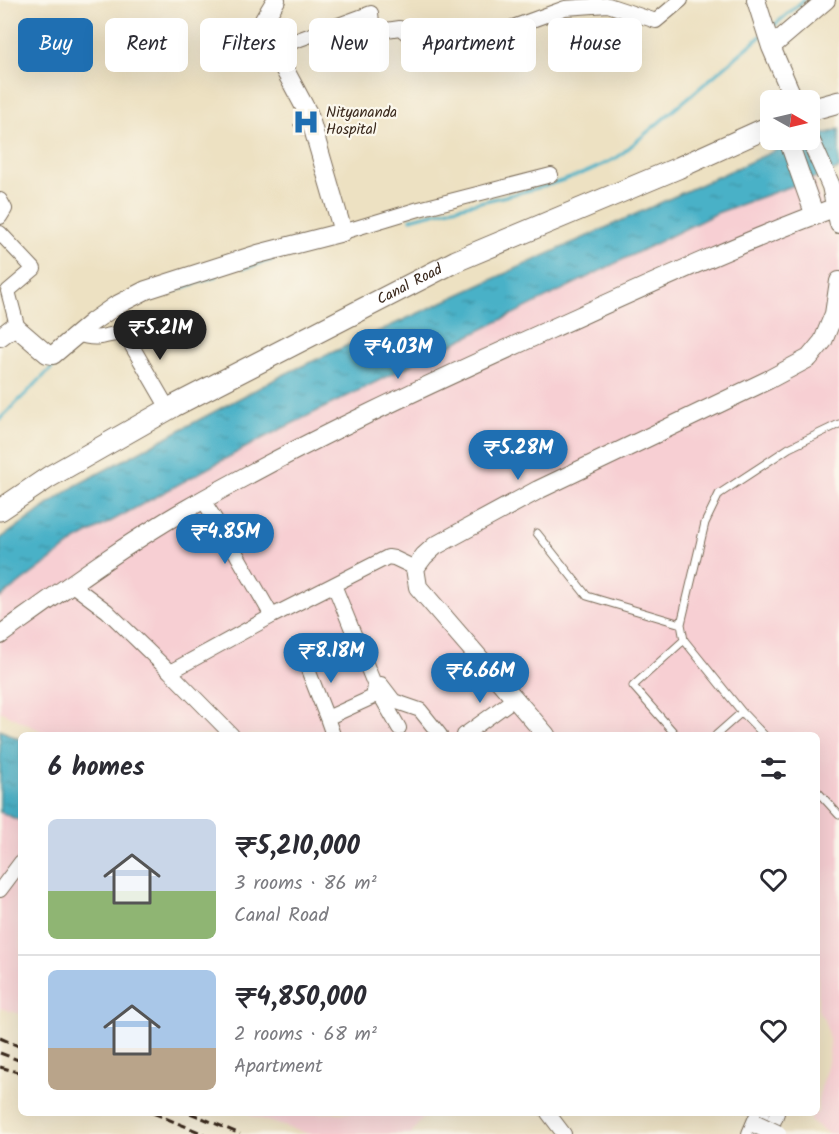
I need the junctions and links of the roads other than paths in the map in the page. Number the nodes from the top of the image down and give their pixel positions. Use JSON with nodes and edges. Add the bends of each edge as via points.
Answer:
{"nodes":[{"id":1,"x":276,"y":0,"type":"edge"},
{"id":2,"x":681,"y":0,"type":"edge"},
{"id":3,"x":756,"y":0,"type":"edge"},
{"id":4,"x":826,"y":0,"type":"edge"},
{"id":5,"x":265,"y":18,"type":"edge"},
{"id":6,"x":769,"y":38,"type":"junction"},
{"id":7,"x":297,"y":39,"type":"edge"},
{"id":8,"x":286,"y":72,"type":"edge"},
{"id":9,"x":790,"y":90,"type":"edge"},
{"id":10,"x":839,"y":102,"type":"edge"},
{"id":11,"x":820,"y":107,"type":"edge"},
{"id":12,"x":760,"y":131,"type":"edge"},
{"id":13,"x":791,"y":150,"type":"edge"},
{"id":14,"x":815,"y":150,"type":"edge"},
{"id":15,"x":551,"y":175,"type":"dead end"},
{"id":16,"x":0,"y":200,"type":"edge"},
{"id":17,"x":838,"y":214,"type":"edge"},
{"id":18,"x":814,"y":216,"type":"junction"},
{"id":19,"x":0,"y":217,"type":"edge"},
{"id":20,"x":343,"y":232,"type":"junction"},
{"id":21,"x":0,"y":233,"type":"edge"},
{"id":22,"x":839,"y":281,"type":"edge"},
{"id":23,"x":18,"y":329,"type":"junction"},
{"id":24,"x":77,"y":334,"type":"junction"},
{"id":25,"x":0,"y":337,"type":"edge"},
{"id":26,"x":169,"y":410,"type":"junction"},
{"id":27,"x":839,"y":424,"type":"edge"},
{"id":28,"x":203,"y":500,"type":"junction"},
{"id":29,"x":0,"y":510,"type":"edge"},
{"id":30,"x":537,"y":533,"type":"dead end"},
{"id":31,"x":415,"y":568,"type":"junction"},
{"id":32,"x":71,"y":584,"type":"junction"},
{"id":33,"x":334,"y":585,"type":"junction"},
{"id":34,"x":272,"y":616,"type":"junction"},
{"id":35,"x":681,"y":624,"type":"junction"},
{"id":36,"x":0,"y":635,"type":"edge"},
{"id":37,"x":684,"y":640,"type":"junction"},
{"id":38,"x":305,"y":662,"type":"dead end"},
{"id":39,"x":170,"y":672,"type":"junction"},
{"id":40,"x":375,"y":686,"type":"junction"},
{"id":41,"x":514,"y":699,"type":"junction"},
{"id":42,"x":742,"y":712,"type":"junction"},
{"id":43,"x":327,"y":718,"type":"junction"},
{"id":44,"x":399,"y":728,"type":"dead end"},
{"id":45,"x":229,"y":732,"type":"edge"},
{"id":46,"x":332,"y":732,"type":"edge"},
{"id":47,"x":438,"y":732,"type":"edge"},
{"id":48,"x":468,"y":732,"type":"edge"},
{"id":49,"x":543,"y":732,"type":"edge"},
{"id":50,"x":673,"y":732,"type":"edge"},
{"id":51,"x":719,"y":732,"type":"edge"},
{"id":52,"x":761,"y":732,"type":"edge"},
{"id":53,"x":820,"y":794,"type":"edge"},
{"id":54,"x":839,"y":815,"type":"edge"},
{"id":55,"x":18,"y":866,"type":"edge"},
{"id":56,"x":0,"y":890,"type":"edge"},
{"id":57,"x":550,"y":1116,"type":"edge"},
{"id":58,"x":773,"y":1116,"type":"edge"},
{"id":59,"x":759,"y":1126,"type":"edge"},
{"id":60,"x":564,"y":1134,"type":"edge"},
{"id":61,"x":777,"y":1134,"type":"edge"}],
"edges":[{"from":1,"to":5,"type":"main road"},
{"from":2,"to":7,"type":"street","via":[[656,21],[608,5],[565,8],[461,46],[458,34],[435,43],[419,44],[400,28],[373,32],[371,13]]},
{"from":3,"to":6,"type":"main road"},
{"from":4,"to":6,"type":"main road"},
{"from":6,"to":9,"type":"main road"},
{"from":8,"to":20,"type":"main road","via":[[309,115]]},
{"from":10,"to":11,"type":"main road"},
{"from":12,"to":26,"type":"main road","name":"Canal Road","via":[[456,261]]},
{"from":13,"to":18,"type":"main road"},
{"from":14,"to":17,"type":"main road"},
{"from":15,"to":20,"type":"street"},
{"from":16,"to":19,"type":"street","via":[[5,208]]},
{"from":17,"to":18,"type":"main road"},
{"from":18,"to":28,"type":"main road","via":[[509,348],[340,427]]},
{"from":20,"to":24,"type":"main road","via":[[161,284],[115,306]]},
{"from":21,"to":23,"type":"street","via":[[34,269],[8,291]]},
{"from":22,"to":31,"type":"main road","via":[[834,314],[823,341],[809,358],[538,490],[435,546]]},
{"from":23,"to":24,"type":"main road","via":[[53,355]]},
{"from":23,"to":25,"type":"main road","via":[[12,328]]},
{"from":24,"to":26,"type":"street","via":[[89,338],[125,334]]},
{"from":26,"to":29,"type":"main road","name":"Canal Road","via":[[49,477]]},
{"from":27,"to":35,"type":"lane","via":[[789,448],[719,494],[705,523]]},
{"from":28,"to":32,"type":"main road"},
{"from":28,"to":34,"type":"street"},
{"from":30,"to":35,"type":"lane","via":[[587,596]]},
{"from":31,"to":33,"type":"street","via":[[388,557]]},
{"from":31,"to":41,"type":"main road","via":[[418,587]]},
{"from":32,"to":36,"type":"main road"},
{"from":32,"to":39,"type":"street","via":[[107,611]]},
{"from":33,"to":34,"type":"street"},
{"from":33,"to":40,"type":"street"},
{"from":34,"to":39,"type":"street"},
{"from":35,"to":37,"type":"lane"},
{"from":37,"to":42,"type":"lane"},
{"from":37,"to":50,"type":"lane","via":[[633,686]]},
{"from":38,"to":43,"type":"street"},
{"from":39,"to":45,"type":"street"},
{"from":40,"to":43,"type":"street","via":[[373,697]]},
{"from":40,"to":44,"type":"street"},
{"from":40,"to":47,"type":"street","via":[[381,684],[394,701],[420,710]]},
{"from":41,"to":48,"type":"street"},
{"from":41,"to":49,"type":"main road"},
{"from":42,"to":51,"type":"lane"},
{"from":42,"to":52,"type":"lane"},
{"from":43,"to":46,"type":"street"},
{"from":53,"to":54,"type":"lane"},
{"from":55,"to":56,"type":"street"},
{"from":57,"to":60,"type":"street"},
{"from":58,"to":59,"type":"street"},
{"from":59,"to":61,"type":"main road","bridge":true}]}
